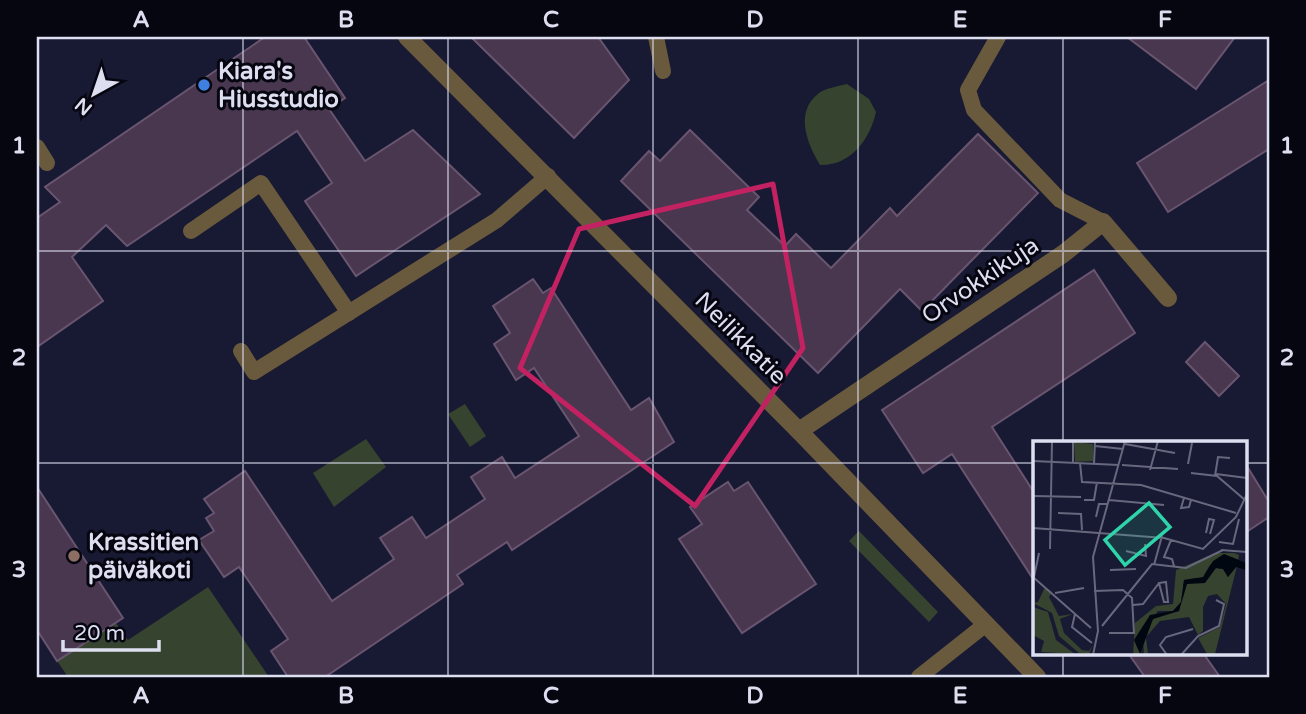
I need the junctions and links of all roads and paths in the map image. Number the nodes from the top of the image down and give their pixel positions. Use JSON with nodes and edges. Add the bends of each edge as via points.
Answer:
{"nodes":[{"id":1,"x":407,"y":37,"type":"edge"},
{"id":2,"x":656,"y":37,"type":"edge"},
{"id":3,"x":998,"y":37,"type":"edge"},
{"id":4,"x":663,"y":71,"type":"dead end"},
{"id":5,"x":37,"y":147,"type":"edge"},
{"id":6,"x":47,"y":163,"type":"dead end"},
{"id":7,"x":548,"y":176,"type":"junction"},
{"id":8,"x":1103,"y":222,"type":"junction"},
{"id":9,"x":191,"y":231,"type":"dead end"},
{"id":10,"x":1168,"y":299,"type":"dead end"},
{"id":11,"x":349,"y":313,"type":"junction"},
{"id":12,"x":241,"y":351,"type":"dead end"},
{"id":13,"x":800,"y":430,"type":"junction"},
{"id":14,"x":986,"y":624,"type":"junction"},
{"id":15,"x":919,"y":677,"type":"edge"},
{"id":16,"x":1037,"y":677,"type":"edge"}],
"edges":[{"from":1,"to":7,"type":"street","name":"Neilikkatie"},
{"from":2,"to":4,"type":"lane"},
{"from":3,"to":8,"type":"lane","via":[[968,90],[974,110],[1060,200]]},
{"from":5,"to":6,"type":"lane"},
{"from":7,"to":11,"type":"lane","via":[[512,210]]},
{"from":7,"to":13,"type":"street","name":"Neilikkatie"},
{"from":8,"to":10,"type":"street"},
{"from":8,"to":13,"type":"street","name":"Orvokkikuja","via":[[1063,254]]},
{"from":9,"to":11,"type":"lane","via":[[261,183]]},
{"from":11,"to":12,"type":"lane","via":[[254,372]]},
{"from":13,"to":14,"type":"street","name":"Neilikkatie"},
{"from":14,"to":15,"type":"lane"},
{"from":14,"to":16,"type":"street","name":"Neilikkatie"}]}
